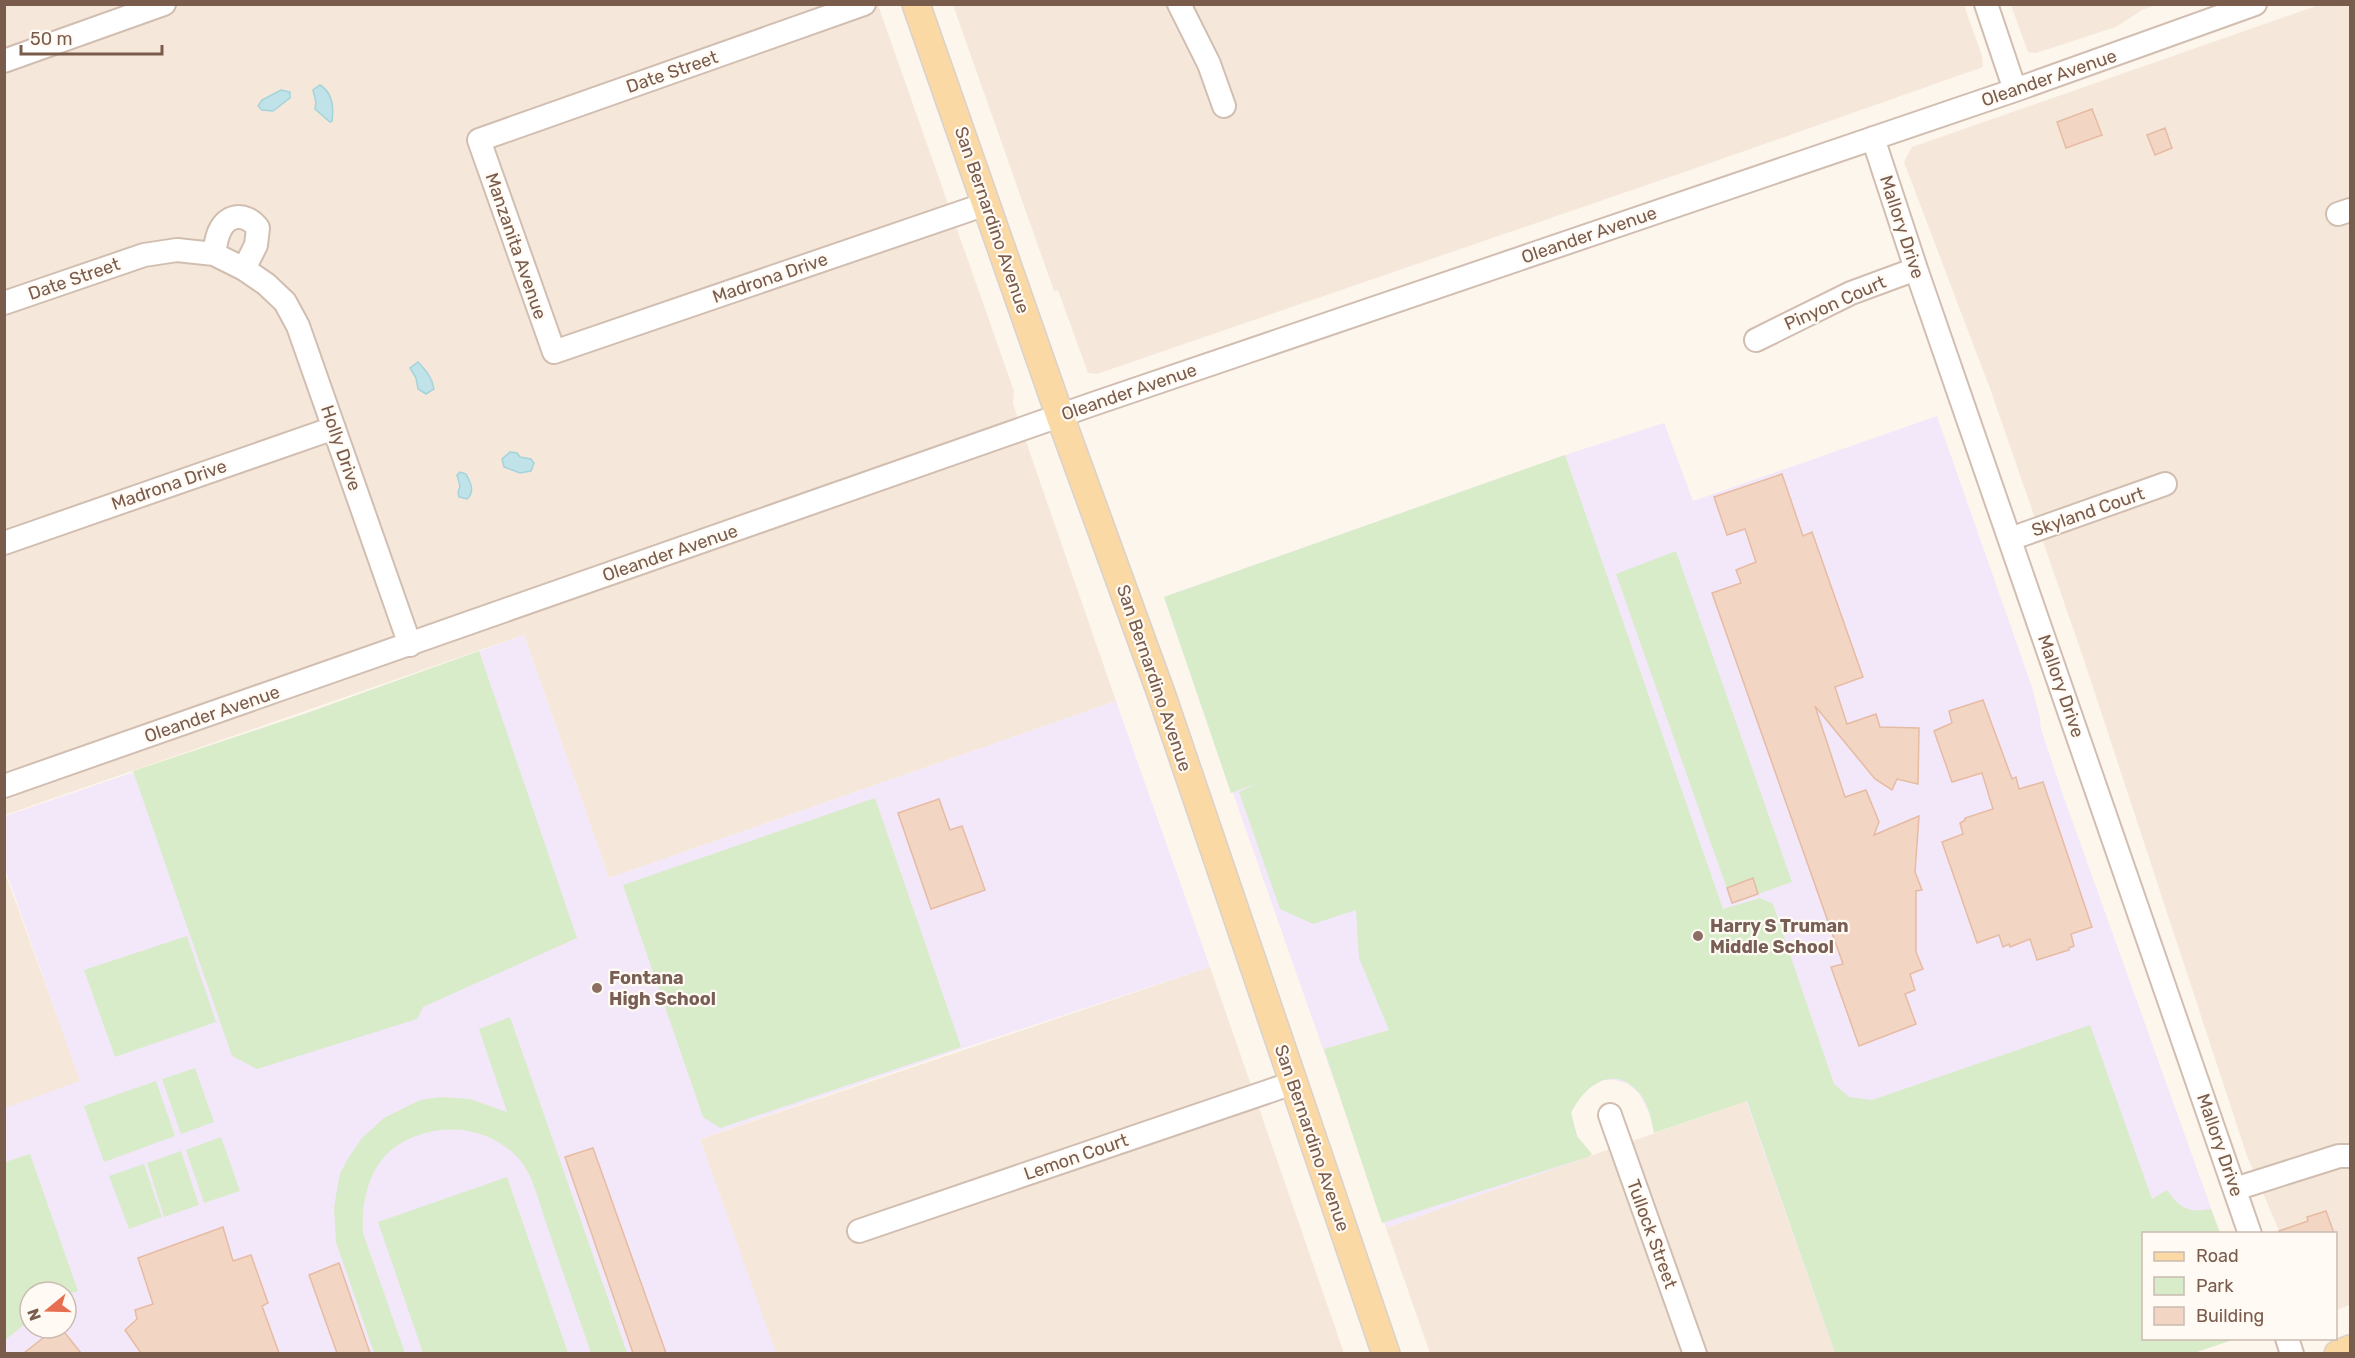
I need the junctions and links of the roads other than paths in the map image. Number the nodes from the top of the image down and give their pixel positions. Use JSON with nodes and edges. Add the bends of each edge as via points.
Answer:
{"nodes":[{"id":1,"x":164,"y":4,"type":"edge"},
{"id":2,"x":864,"y":4,"type":"edge"},
{"id":3,"x":916,"y":4,"type":"edge"},
{"id":4,"x":1179,"y":4,"type":"edge"},
{"id":5,"x":1986,"y":4,"type":"edge"},
{"id":6,"x":2255,"y":4,"type":"edge"},
{"id":7,"x":4,"y":61,"type":"edge"},
{"id":8,"x":2015,"y":90,"type":"junction"},
{"id":9,"x":1224,"y":106,"type":"dead end"},
{"id":10,"x":1872,"y":138,"type":"junction"},
{"id":11,"x":479,"y":140,"type":"joint"},
{"id":12,"x":986,"y":204,"type":"junction"},
{"id":13,"x":214,"y":254,"type":"junction"},
{"id":14,"x":144,"y":255,"type":"joint"},
{"id":15,"x":244,"y":269,"type":"junction"},
{"id":16,"x":1916,"y":269,"type":"junction"},
{"id":17,"x":4,"y":303,"type":"edge"},
{"id":18,"x":1756,"y":340,"type":"dead end"},
{"id":19,"x":554,"y":352,"type":"joint"},
{"id":20,"x":1060,"y":416,"type":"junction"},
{"id":21,"x":334,"y":428,"type":"junction"},
{"id":22,"x":2165,"y":484,"type":"dead end"},
{"id":23,"x":2010,"y":539,"type":"junction"},
{"id":24,"x":4,"y":543,"type":"edge"},
{"id":25,"x":410,"y":645,"type":"junction"},
{"id":26,"x":4,"y":786,"type":"edge"},
{"id":27,"x":1293,"y":1083,"type":"junction"},
{"id":28,"x":1610,"y":1115,"type":"dead end"},
{"id":29,"x":2350,"y":1156,"type":"edge"},
{"id":30,"x":2235,"y":1189,"type":"junction"},
{"id":31,"x":859,"y":1231,"type":"dead end"},
{"id":32,"x":2250,"y":1232,"type":"edge"},
{"id":33,"x":2350,"y":1349,"type":"edge"},
{"id":34,"x":1386,"y":1353,"type":"edge"},
{"id":35,"x":1695,"y":1353,"type":"edge"},
{"id":36,"x":2338,"y":1353,"type":"edge"}],
"edges":[{"from":1,"to":7,"type":"street"},
{"from":2,"to":11,"type":"street","name":"Date Street"},
{"from":3,"to":12,"type":"main road","name":"San Bernardino Avenue"},
{"from":4,"to":9,"type":"street","via":[[1209,64]]},
{"from":5,"to":8,"type":"street"},
{"from":6,"to":8,"type":"street","name":"Oleander Avenue"},
{"from":8,"to":10,"type":"street","name":"Oleander Avenue"},
{"from":10,"to":16,"type":"street","name":"Mallory Drive"},
{"from":10,"to":20,"type":"street","name":"Oleander Avenue"},
{"from":11,"to":19,"type":"street","name":"Manzanita Avenue"},
{"from":12,"to":19,"type":"street","name":"Madrona Drive"},
{"from":12,"to":20,"type":"main road","name":"San Bernardino Avenue"},
{"from":13,"to":14,"type":"street","name":"Holly Drive","via":[[177,250]]},
{"from":13,"to":15,"type":"street","name":"Holly Drive"},
{"from":13,"to":15,"type":"street","via":[[218,235],[230,218],[252,219],[258,228],[256,245]]},
{"from":14,"to":17,"type":"street","name":"Date Street"},
{"from":15,"to":21,"type":"street","name":"Holly Drive","via":[[285,302],[298,326]]},
{"from":16,"to":18,"type":"street","name":"Pinyon Court","via":[[1851,293]]},
{"from":16,"to":23,"type":"street","name":"Mallory Drive"},
{"from":20,"to":25,"type":"street","name":"Oleander Avenue"},
{"from":20,"to":27,"type":"main road","name":"San Bernardino Avenue","via":[[1162,696]]},
{"from":21,"to":24,"type":"street","name":"Madrona Drive"},
{"from":21,"to":25,"type":"street","name":"Holly Drive"},
{"from":22,"to":23,"type":"street","name":"Skyland Court"},
{"from":23,"to":30,"type":"street","name":"Mallory Drive"},
{"from":25,"to":26,"type":"street","name":"Oleander Avenue"},
{"from":27,"to":31,"type":"street","name":"Lemon Court"},
{"from":27,"to":34,"type":"main road","name":"San Bernardino Avenue"},
{"from":28,"to":35,"type":"street","name":"Tullock Street"},
{"from":29,"to":30,"type":"street","via":[[2339,1156]]},
{"from":30,"to":32,"type":"street","name":"Mallory Drive"},
{"from":33,"to":36,"type":"main road"}]}
